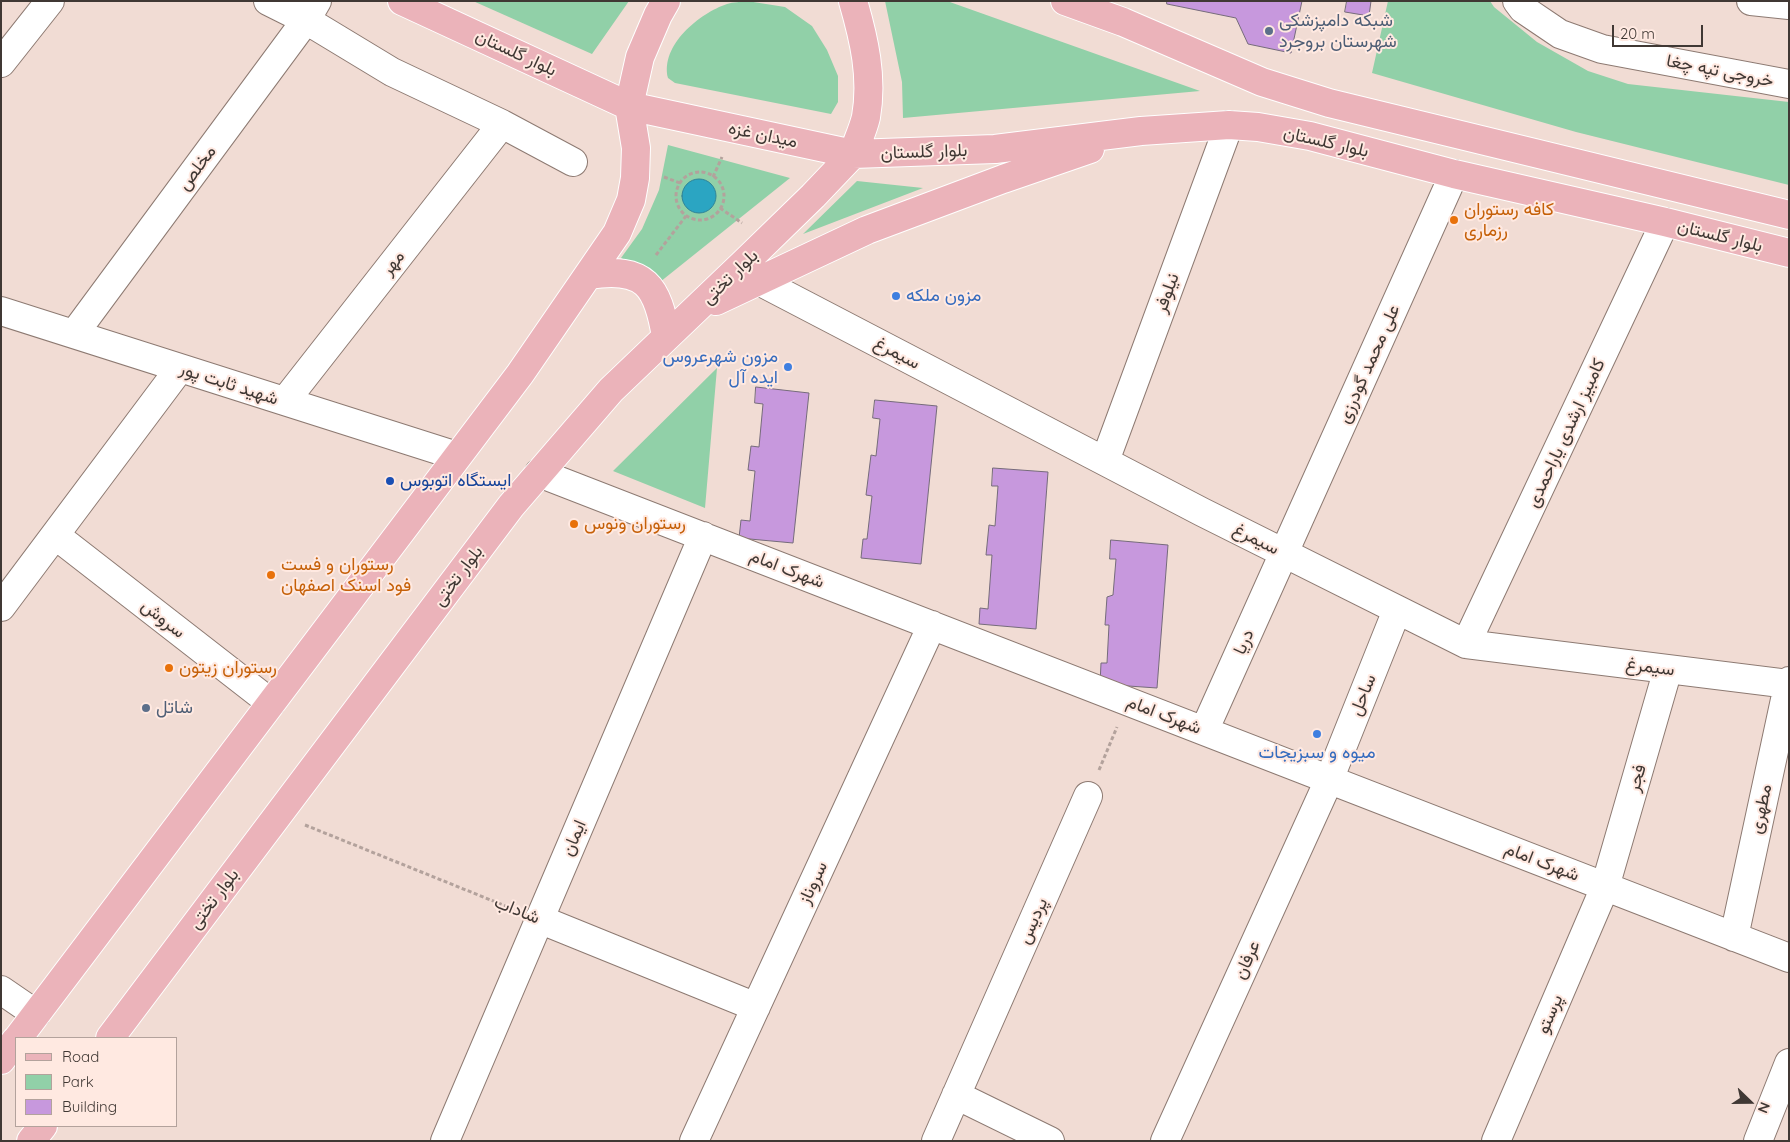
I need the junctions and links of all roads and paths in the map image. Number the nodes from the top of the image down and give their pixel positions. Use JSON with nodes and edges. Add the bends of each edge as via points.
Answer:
{"nodes":[{"id":1,"x":50,"y":1,"type":"edge"},
{"id":2,"x":268,"y":1,"type":"edge"},
{"id":3,"x":402,"y":1,"type":"edge"},
{"id":4,"x":666,"y":1,"type":"edge"},
{"id":5,"x":853,"y":1,"type":"edge"},
{"id":6,"x":1065,"y":1,"type":"edge"},
{"id":7,"x":1517,"y":1,"type":"edge"},
{"id":8,"x":1751,"y":1,"type":"edge"},
{"id":9,"x":1789,"y":5,"type":"edge"},
{"id":10,"x":312,"y":11,"type":"edge"},
{"id":11,"x":1,"y":63,"type":"edge"},
{"id":12,"x":1789,"y":84,"type":"edge"},
{"id":13,"x":629,"y":106,"type":"junction"},
{"id":14,"x":502,"y":124,"type":"junction"},
{"id":15,"x":1229,"y":125,"type":"junction"},
{"id":16,"x":1141,"y":131,"type":"junction"},
{"id":17,"x":853,"y":154,"type":"junction"},
{"id":18,"x":573,"y":162,"type":"dead end"},
{"id":19,"x":1454,"y":174,"type":"junction"},
{"id":20,"x":1789,"y":215,"type":"edge"},
{"id":21,"x":686,"y":216,"type":"junction"},
{"id":22,"x":1665,"y":222,"type":"junction"},
{"id":23,"x":1789,"y":254,"type":"edge"},
{"id":24,"x":589,"y":275,"type":"junction"},
{"id":25,"x":638,"y":278,"type":"junction"},
{"id":26,"x":759,"y":281,"type":"junction"},
{"id":27,"x":1,"y":311,"type":"edge"},
{"id":28,"x":692,"y":313,"type":"junction"},
{"id":29,"x":74,"y":334,"type":"junction"},
{"id":30,"x":666,"y":337,"type":"junction"},
{"id":31,"x":180,"y":368,"type":"junction"},
{"id":32,"x":285,"y":401,"type":"junction"},
{"id":33,"x":458,"y":456,"type":"junction"},
{"id":34,"x":1104,"y":461,"type":"junction"},
{"id":35,"x":539,"y":472,"type":"junction"},
{"id":36,"x":55,"y":535,"type":"junction"},
{"id":37,"x":703,"y":536,"type":"junction"},
{"id":38,"x":1284,"y":553,"type":"junction"},
{"id":39,"x":1,"y":606,"type":"edge"},
{"id":40,"x":1397,"y":610,"type":"junction"},
{"id":41,"x":932,"y":625,"type":"junction"},
{"id":42,"x":1466,"y":644,"type":"junction"},
{"id":43,"x":1668,"y":669,"type":"junction"},
{"id":44,"x":1789,"y":682,"type":"edge"},
{"id":45,"x":1128,"y":701,"type":"junction"},
{"id":46,"x":271,"y":704,"type":"junction"},
{"id":47,"x":1204,"y":731,"type":"junction"},
{"id":48,"x":1329,"y":780,"type":"junction"},
{"id":49,"x":1088,"y":796,"type":"joint"},
{"id":50,"x":278,"y":814,"type":"junction"},
{"id":51,"x":1605,"y":887,"type":"junction"},
{"id":52,"x":539,"y":919,"type":"junction"},
{"id":53,"x":1734,"y":937,"type":"junction"},
{"id":54,"x":1789,"y":958,"type":"edge"},
{"id":55,"x":1,"y":990,"type":"edge"},
{"id":56,"x":756,"y":1007,"type":"junction"},
{"id":57,"x":36,"y":1014,"type":"junction"},
{"id":58,"x":19,"y":1037,"type":"edge"},
{"id":59,"x":111,"y":1037,"type":"edge"},
{"id":60,"x":15,"y":1042,"type":"edge"},
{"id":61,"x":1,"y":1060,"type":"edge"},
{"id":62,"x":1789,"y":1063,"type":"edge"},
{"id":63,"x":956,"y":1095,"type":"junction"},
{"id":64,"x":445,"y":1141,"type":"edge"},
{"id":65,"x":694,"y":1141,"type":"edge"},
{"id":66,"x":936,"y":1141,"type":"edge"},
{"id":67,"x":1050,"y":1141,"type":"edge"},
{"id":68,"x":1165,"y":1141,"type":"edge"},
{"id":69,"x":1496,"y":1141,"type":"edge"},
{"id":70,"x":1758,"y":1141,"type":"edge"}],
"edges":[{"from":1,"to":11,"type":"street"},
{"from":2,"to":10,"type":"street"},
{"from":3,"to":13,"type":"main road","name":"بلوار گلستان"},
{"from":4,"to":13,"type":"main road","via":[[640,57]]},
{"from":5,"to":17,"type":"main road","via":[[865,45],[868,77],[866,118]]},
{"from":6,"to":20,"type":"main road","name":"بلوار گلستان","via":[[1262,82],[1329,103]]},
{"from":7,"to":12,"type":"street","name":"خروجی تپه چغا","via":[[1523,9],[1560,34],[1602,49]]},
{"from":8,"to":9,"type":"street"},
{"from":10,"to":14,"type":"street","via":[[392,72]]},
{"from":10,"to":29,"type":"street","name":"مخلص"},
{"from":13,"to":17,"type":"main road","name":"میدان غزه"},
{"from":13,"to":24,"type":"main road","via":[[636,148],[631,200],[617,233]]},
{"from":14,"to":18,"type":"street"},
{"from":14,"to":32,"type":"street","name":"مهر"},
{"from":15,"to":16,"type":"main road","name":"بلوار گلستان"},
{"from":15,"to":19,"type":"main road","name":"بلوار گلستان","via":[[1310,136]]},
{"from":15,"to":34,"type":"street","name":"نیلوفر"},
{"from":16,"to":17,"type":"main road","name":"بلوار گلستان","via":[[995,149]]},
{"from":16,"to":26,"type":"main road","via":[[867,230]]},
{"from":17,"to":28,"type":"main road","name":"بلوار تختی"},
{"from":19,"to":22,"type":"main road","name":"بلوار گلستان"},
{"from":19,"to":38,"type":"street","name":"علی محمد گودرزی"},
{"from":21,"to":21,"type":"path","via":[[680,210],[676,195],[682,180],[695,172],[716,178],[721,185],[723,200],[716,214],[701,220]]},
{"from":21,"to":25,"type":"path"},
{"from":22,"to":23,"type":"main road","name":"بلوار گلستان"},
{"from":22,"to":42,"type":"street","name":"کامبیز ارشدی یاراحمدی"},
{"from":24,"to":25,"type":"main road","via":[[616,272]]},
{"from":24,"to":33,"type":"main road"},
{"from":25,"to":30,"type":"main road","via":[[656,296]]},
{"from":26,"to":28,"type":"main road"},
{"from":26,"to":34,"type":"street","name":"سیمرغ"},
{"from":27,"to":29,"type":"street","name":"شهید ثابت پور"},
{"from":28,"to":30,"type":"main road","name":"بلوار تختی"},
{"from":29,"to":31,"type":"street","name":"شهید ثابت پور"},
{"from":30,"to":35,"type":"main road","name":"بلوار تختی","via":[[611,390]]},
{"from":31,"to":32,"type":"street","name":"شهید ثابت پور"},
{"from":31,"to":36,"type":"street"},
{"from":32,"to":33,"type":"street","name":"شهید ثابت پور"},
{"from":33,"to":46,"type":"main road"},
{"from":34,"to":38,"type":"street","name":"سیمرغ"},
{"from":35,"to":37,"type":"street","name":"شهرک امام"},
{"from":35,"to":50,"type":"main road","name":"بلوار تختی"},
{"from":36,"to":39,"type":"street"},
{"from":36,"to":46,"type":"street","name":"سروش"},
{"from":37,"to":41,"type":"street","name":"شهرک امام"},
{"from":37,"to":52,"type":"street","name":"ایمان"},
{"from":38,"to":40,"type":"street","name":"سیمرغ"},
{"from":38,"to":47,"type":"street","name":"دریا"},
{"from":40,"to":42,"type":"street","name":"سیمرغ"},
{"from":40,"to":48,"type":"street","name":"ساحل"},
{"from":41,"to":45,"type":"street","name":"شهرک امام"},
{"from":41,"to":56,"type":"street","name":"سروناز"},
{"from":42,"to":43,"type":"street","name":"سیمرغ"},
{"from":43,"to":44,"type":"street","name":"سیمرغ"},
{"from":43,"to":51,"type":"street","name":"فجر"},
{"from":44,"to":53,"type":"street","name":"مطهری"},
{"from":45,"to":47,"type":"street","name":"شهرک امام"},
{"from":45,"to":49,"type":"path"},
{"from":46,"to":57,"type":"main road"},
{"from":47,"to":48,"type":"street","name":"شهرک امام"},
{"from":48,"to":51,"type":"street","name":"شهرک امام"},
{"from":48,"to":68,"type":"street","name":"عرفان"},
{"from":49,"to":63,"type":"street","name":"پردیس"},
{"from":50,"to":52,"type":"path","name":"شاداب"},
{"from":50,"to":59,"type":"main road","name":"بلوار تختی"},
{"from":51,"to":53,"type":"street","name":"شهرک امام"},
{"from":51,"to":69,"type":"street","name":"پرستو"},
{"from":52,"to":56,"type":"street","name":"شاداب"},
{"from":52,"to":64,"type":"street","name":"ایمان"},
{"from":53,"to":54,"type":"street","name":"شهرک امام"},
{"from":55,"to":57,"type":"street"},
{"from":56,"to":65,"type":"street","name":"سروناز"},
{"from":57,"to":58,"type":"main road"},
{"from":60,"to":61,"type":"main road"},
{"from":62,"to":70,"type":"street"},
{"from":63,"to":66,"type":"street","name":"پردیس"},
{"from":63,"to":67,"type":"street"}]}
